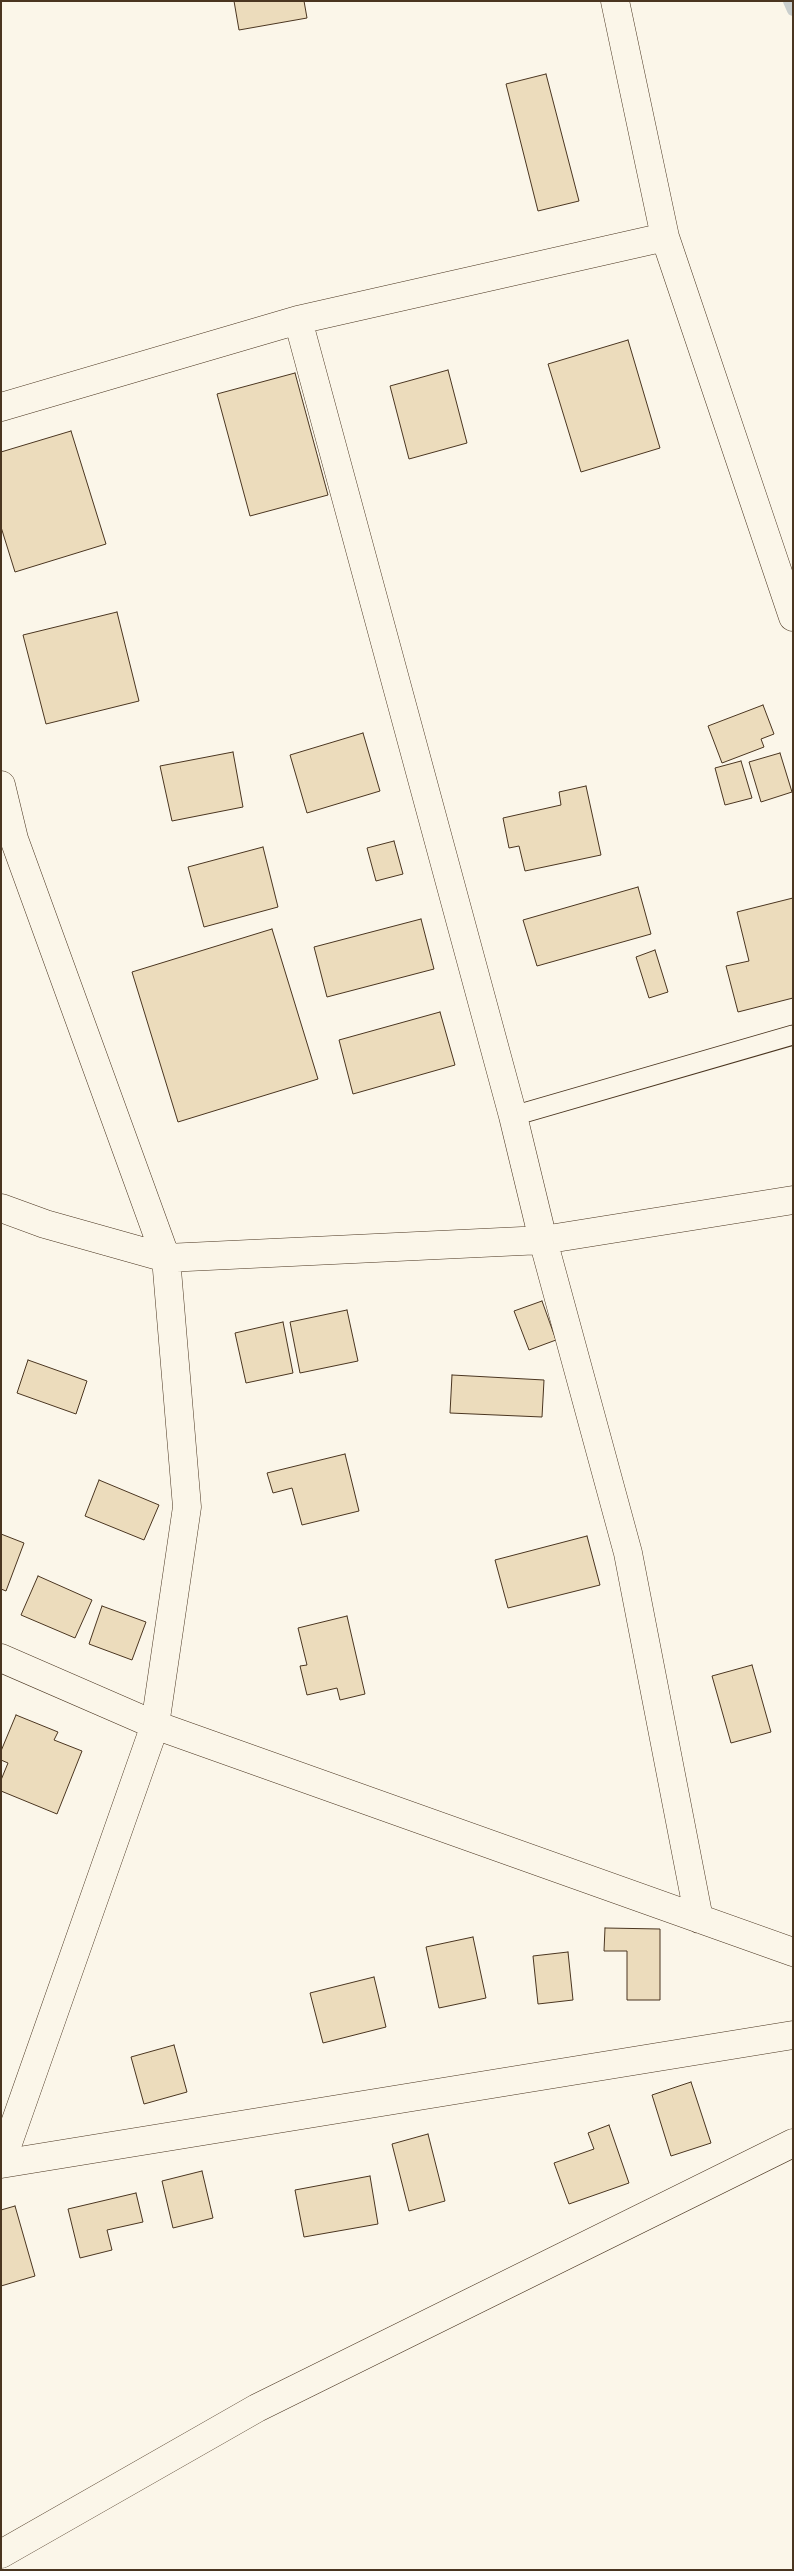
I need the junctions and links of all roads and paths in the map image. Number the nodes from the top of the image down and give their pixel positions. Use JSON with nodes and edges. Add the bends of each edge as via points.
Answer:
{"nodes":[{"id":1,"x":615,"y":1,"type":"edge"},
{"id":2,"x":665,"y":238,"type":"junction"},
{"id":3,"x":298,"y":320,"type":"junction"},
{"id":4,"x":1,"y":407,"type":"edge"},
{"id":5,"x":793,"y":617,"type":"edge"},
{"id":6,"x":1,"y":785,"type":"edge"},
{"id":7,"x":793,"y":1034,"type":"edge"},
{"id":8,"x":513,"y":1116,"type":"junction"},
{"id":9,"x":793,"y":1200,"type":"edge"},
{"id":10,"x":1,"y":1208,"type":"edge"},
{"id":11,"x":543,"y":1240,"type":"junction"},
{"id":12,"x":166,"y":1258,"type":"junction"},
{"id":13,"x":1,"y":1658,"type":"edge"},
{"id":14,"x":155,"y":1725,"type":"junction"},
{"id":15,"x":699,"y":1919,"type":"junction"},
{"id":16,"x":793,"y":1952,"type":"edge"},
{"id":17,"x":793,"y":2035,"type":"edge"},
{"id":18,"x":793,"y":2143,"type":"edge"},
{"id":19,"x":1,"y":2164,"type":"edge"},
{"id":20,"x":1,"y":2554,"type":"edge"}],
"edges":[{"from":1,"to":2,"type":"street"},
{"from":2,"to":3,"type":"street"},
{"from":2,"to":5,"type":"street"},
{"from":3,"to":4,"type":"street"},
{"from":3,"to":8,"type":"street"},
{"from":6,"to":12,"type":"street","via":[[14,839]]},
{"from":7,"to":8,"type":"lane"},
{"from":8,"to":11,"type":"street"},
{"from":9,"to":11,"type":"street"},
{"from":10,"to":12,"type":"street","via":[[45,1224]]},
{"from":11,"to":12,"type":"street"},
{"from":11,"to":15,"type":"street","via":[[628,1553]]},
{"from":12,"to":14,"type":"street","via":[[187,1508]]},
{"from":13,"to":14,"type":"street"},
{"from":14,"to":15,"type":"street"},
{"from":14,"to":19,"type":"street"},
{"from":15,"to":16,"type":"street"},
{"from":17,"to":19,"type":"street"},
{"from":18,"to":20,"type":"street","via":[[257,2408]]}]}
